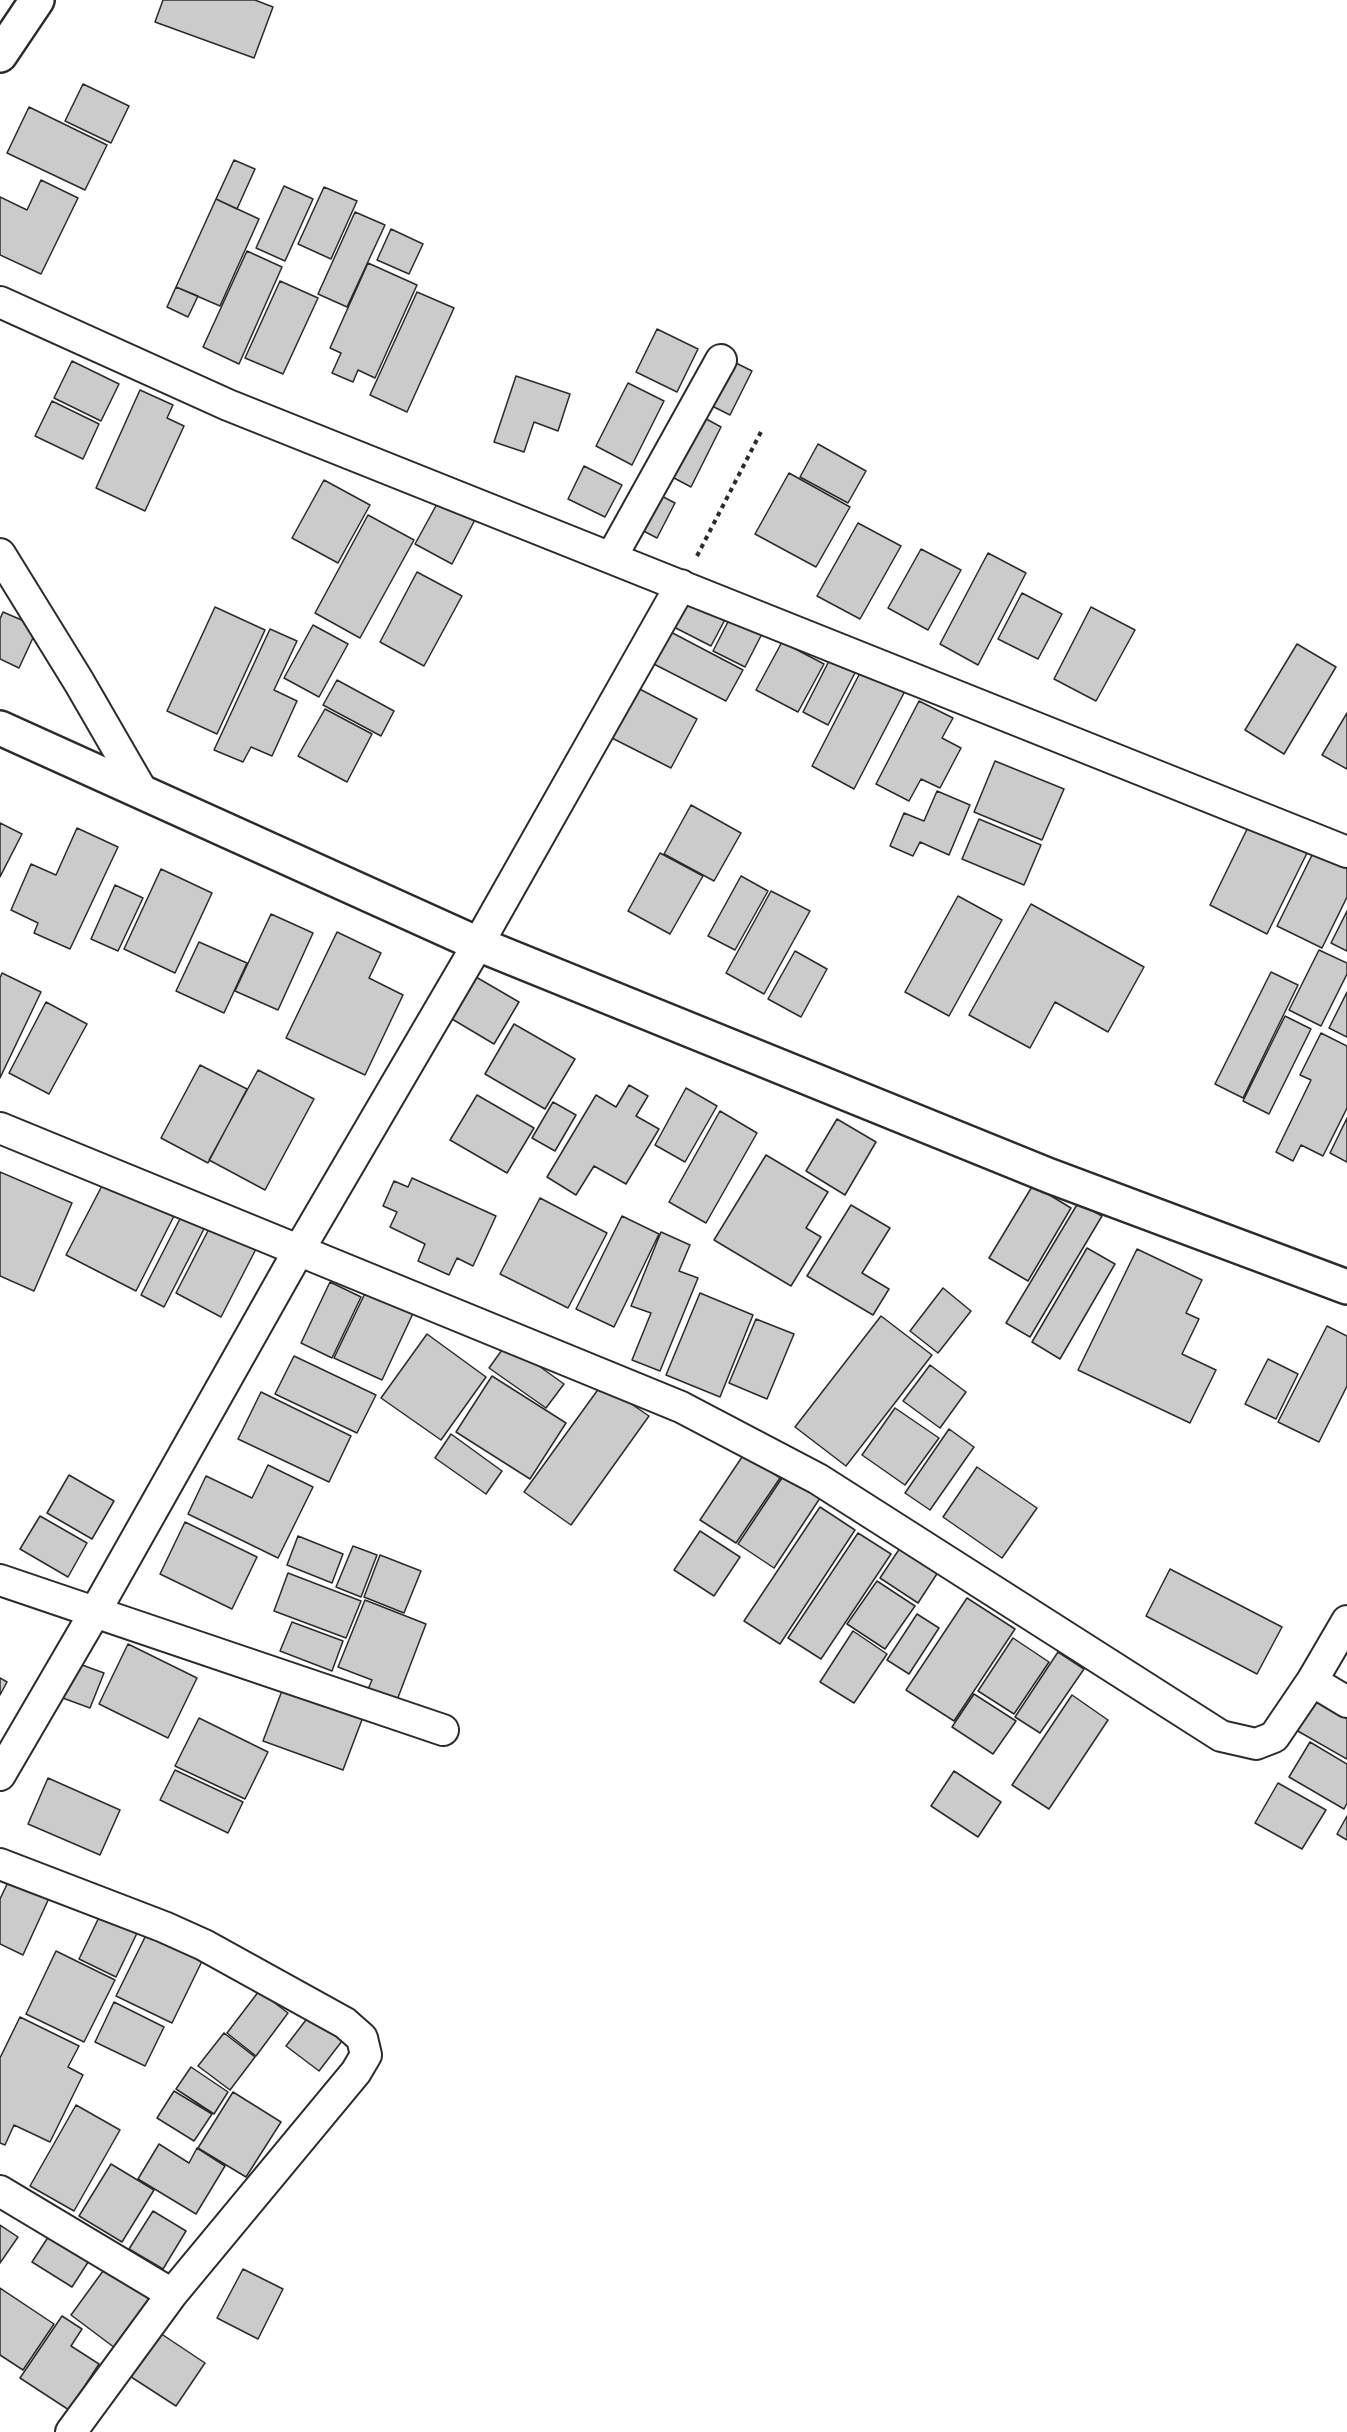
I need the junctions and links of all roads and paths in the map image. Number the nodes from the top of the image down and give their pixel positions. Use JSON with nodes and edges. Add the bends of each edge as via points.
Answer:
{"nodes":[{"id":1,"x":38,"y":0,"type":"edge"},
{"id":2,"x":0,"y":55,"type":"edge"},
{"id":3,"x":0,"y":302,"type":"edge"},
{"id":4,"x":721,"y":360,"type":"dead end"},
{"id":5,"x":763,"y":429,"type":"dead end"},
{"id":6,"x":0,"y":554,"type":"edge"},
{"id":7,"x":611,"y":558,"type":"junction"},
{"id":8,"x":681,"y":585,"type":"junction"},
{"id":9,"x":0,"y":728,"type":"edge"},
{"id":10,"x":142,"y":791,"type":"junction"},
{"id":11,"x":1347,"y":852,"type":"edge"},
{"id":12,"x":478,"y":944,"type":"junction"},
{"id":13,"x":0,"y":1128,"type":"edge"},
{"id":14,"x":299,"y":1250,"type":"junction"},
{"id":15,"x":1347,"y":1287,"type":"edge"},
{"id":16,"x":0,"y":1580,"type":"edge"},
{"id":17,"x":95,"y":1612,"type":"junction"},
{"id":18,"x":1347,"y":1621,"type":"edge"},
{"id":19,"x":1312,"y":1681,"type":"junction"},
{"id":20,"x":1347,"y":1702,"type":"edge"},
{"id":21,"x":443,"y":1730,"type":"dead end"},
{"id":22,"x":0,"y":1775,"type":"edge"},
{"id":23,"x":0,"y":1864,"type":"edge"},
{"id":24,"x":0,"y":2191,"type":"edge"},
{"id":25,"x":172,"y":2294,"type":"junction"},
{"id":26,"x":71,"y":2432,"type":"edge"}],
"edges":[{"from":1,"to":2,"type":"street"},
{"from":3,"to":7,"type":"street","via":[[228,405]]},
{"from":4,"to":7,"type":"street"},
{"from":5,"to":8,"type":"path"},
{"from":6,"to":10,"type":"street"},
{"from":7,"to":8,"type":"street"},
{"from":8,"to":11,"type":"street"},
{"from":8,"to":12,"type":"street"},
{"from":9,"to":10,"type":"street"},
{"from":10,"to":12,"type":"street"},
{"from":12,"to":14,"type":"street"},
{"from":12,"to":15,"type":"street","via":[[1050,1176]]},
{"from":13,"to":14,"type":"street"},
{"from":14,"to":17,"type":"street"},
{"from":14,"to":19,"type":"street","via":[[681,1407],[750,1441],[818,1479],[1221,1736],[1256,1744],[1274,1737]]},
{"from":16,"to":17,"type":"street"},
{"from":17,"to":21,"type":"street"},
{"from":17,"to":22,"type":"street"},
{"from":18,"to":19,"type":"street"},
{"from":19,"to":20,"type":"street"},
{"from":23,"to":25,"type":"street","via":[[204,1945],[345,2023],[362,2038],[366,2055],[356,2072]]},
{"from":24,"to":25,"type":"street"},
{"from":25,"to":26,"type":"street"}]}
